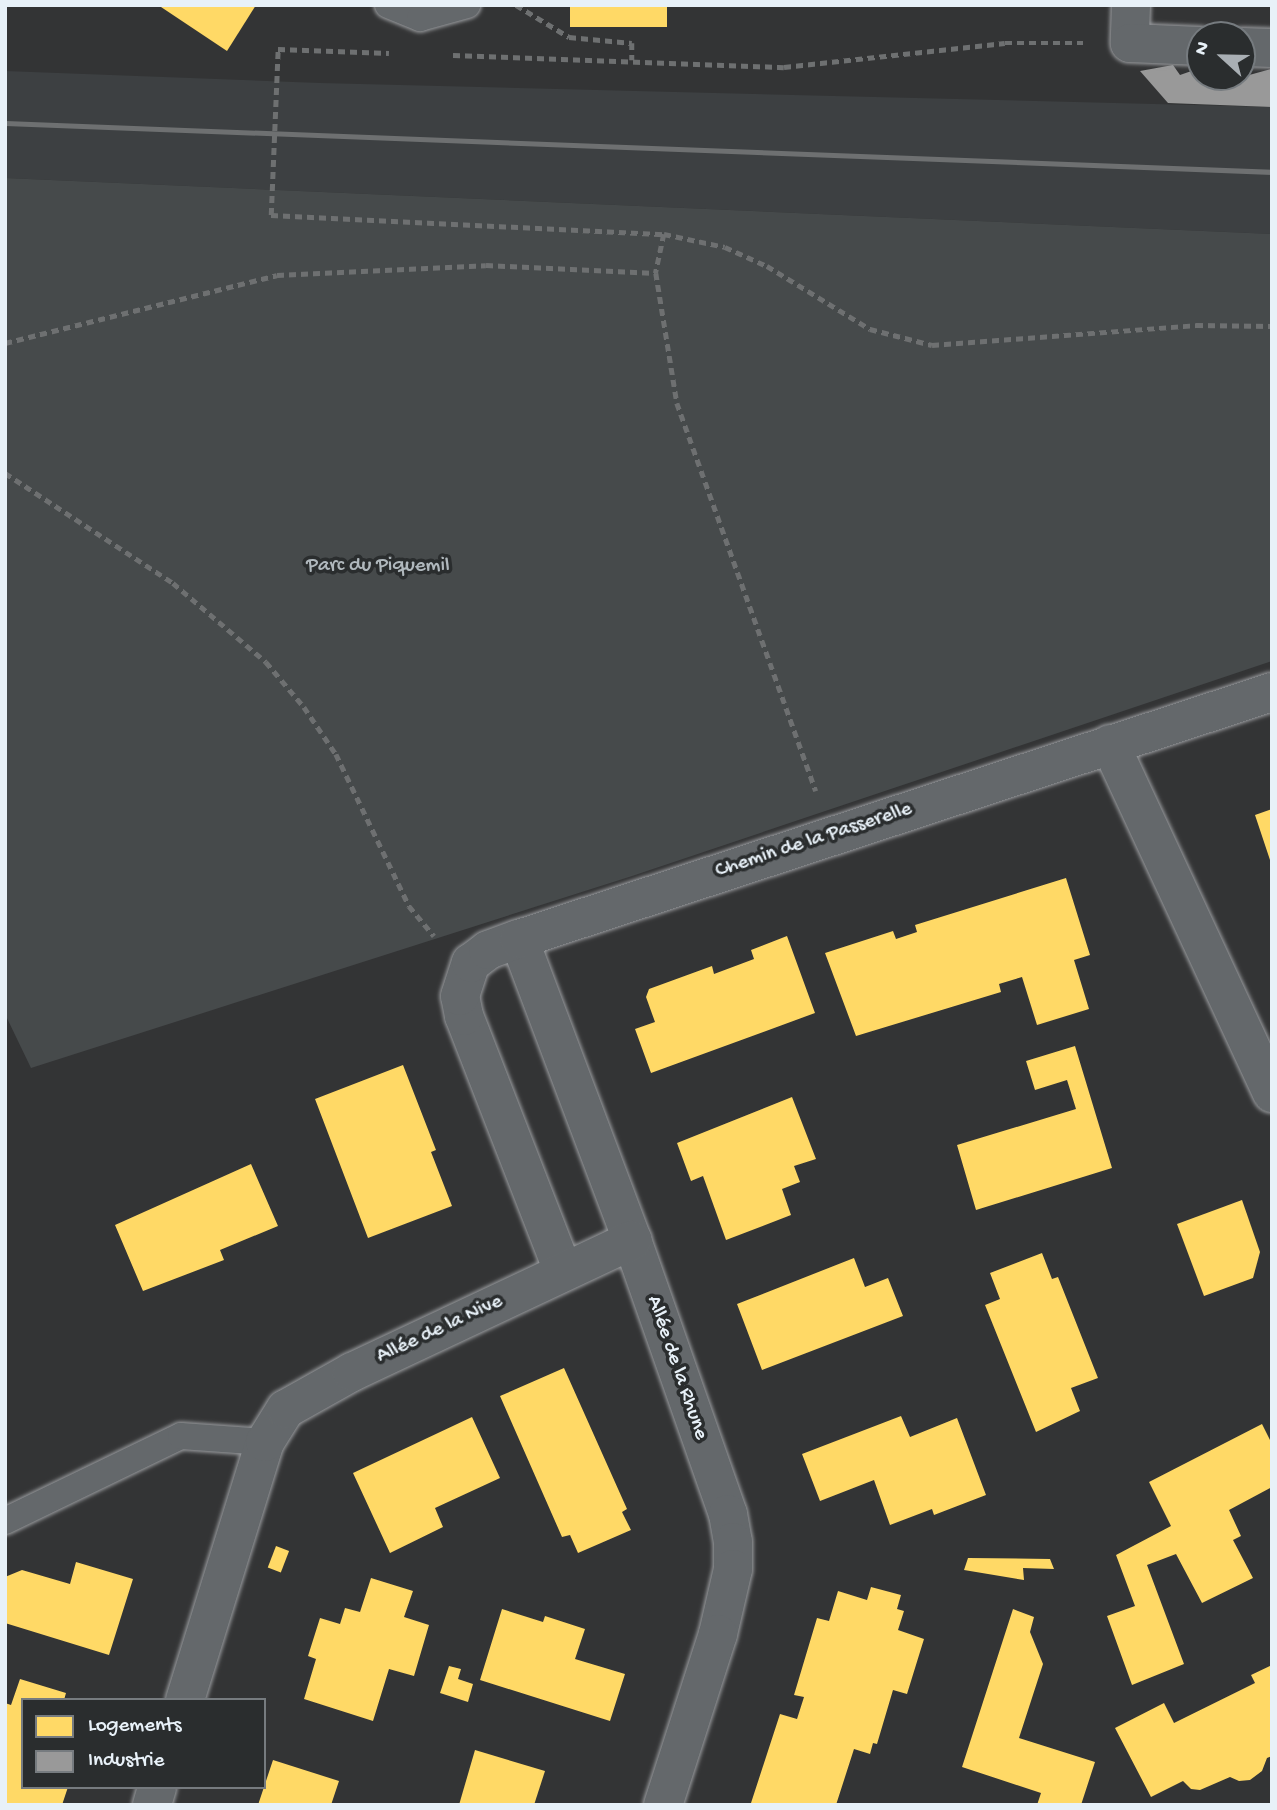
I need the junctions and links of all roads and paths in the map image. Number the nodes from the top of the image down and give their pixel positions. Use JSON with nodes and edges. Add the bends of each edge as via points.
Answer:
{"nodes":[{"id":1,"x":388,"y":5,"type":"edge"},
{"id":2,"x":467,"y":5,"type":"edge"},
{"id":3,"x":516,"y":5,"type":"edge"},
{"id":4,"x":1131,"y":5,"type":"edge"},
{"id":5,"x":1130,"y":43,"type":"junction"},
{"id":6,"x":1186,"y":45,"type":"edge"},
{"id":7,"x":278,"y":49,"type":"dead end"},
{"id":8,"x":664,"y":234,"type":"junction"},
{"id":9,"x":656,"y":273,"type":"junction"},
{"id":10,"x":1272,"y":326,"type":"edge"},
{"id":11,"x":5,"y":344,"type":"edge"},
{"id":12,"x":5,"y":473,"type":"edge"},
{"id":13,"x":1272,"y":692,"type":"edge"},
{"id":14,"x":1110,"y":744,"type":"junction"},
{"id":15,"x":826,"y":836,"type":"junction"},
{"id":16,"x":519,"y":939,"type":"junction"},
{"id":17,"x":471,"y":963,"type":"junction"},
{"id":18,"x":1272,"y":1093,"type":"edge"},
{"id":19,"x":632,"y":1240,"type":"junction"},
{"id":20,"x":564,"y":1271,"type":"junction"},
{"id":21,"x":265,"y":1442,"type":"junction"},
{"id":22,"x":5,"y":1521,"type":"edge"},
{"id":23,"x":186,"y":1698,"type":"edge"},
{"id":24,"x":663,"y":1805,"type":"edge"}],
"edges":[{"from":1,"to":2,"type":"lane","via":[[419,18]]},
{"from":3,"to":5,"type":"path","via":[[569,37],[632,43],[632,60],[784,67],[1005,43]]},
{"from":4,"to":5,"type":"street"},
{"from":5,"to":6,"type":"street"},
{"from":7,"to":8,"type":"path","bridge":true,"via":[[271,215]]},
{"from":8,"to":9,"type":"path"},
{"from":8,"to":10,"type":"path","via":[[725,247],[767,267],[870,330],[932,345],[1196,325]]},
{"from":9,"to":11,"type":"path","via":[[486,265],[277,275]]},
{"from":9,"to":15,"type":"path","via":[[677,403],[812,773]]},
{"from":12,"to":17,"type":"path","via":[[173,583],[266,662],[336,754],[409,906],[435,936]]},
{"from":13,"to":14,"type":"street","name":"Chemin de la Passerelle"},
{"from":14,"to":15,"type":"street","name":"Chemin de la Passerelle"},
{"from":14,"to":18,"type":"street"},
{"from":15,"to":16,"type":"street","name":"Chemin de la Passerelle"},
{"from":16,"to":17,"type":"street","name":"Chemin de la Passerelle","via":[[488,950]]},
{"from":16,"to":19,"type":"street","name":"Allée de la Rhune"},
{"from":17,"to":20,"type":"street","via":[[460,996],[464,1016]]},
{"from":19,"to":20,"type":"street","name":"Allée de la Nive"},
{"from":19,"to":24,"type":"street","name":"Allée de la Rhune","via":[[728,1514],[733,1542],[733,1569],[718,1634]]},
{"from":20,"to":21,"type":"street","name":"Allée de la Nive","via":[[286,1409]]},
{"from":21,"to":22,"type":"lane","via":[[181,1436]]},
{"from":21,"to":23,"type":"street","name":"Allée de la Nive"}]}
